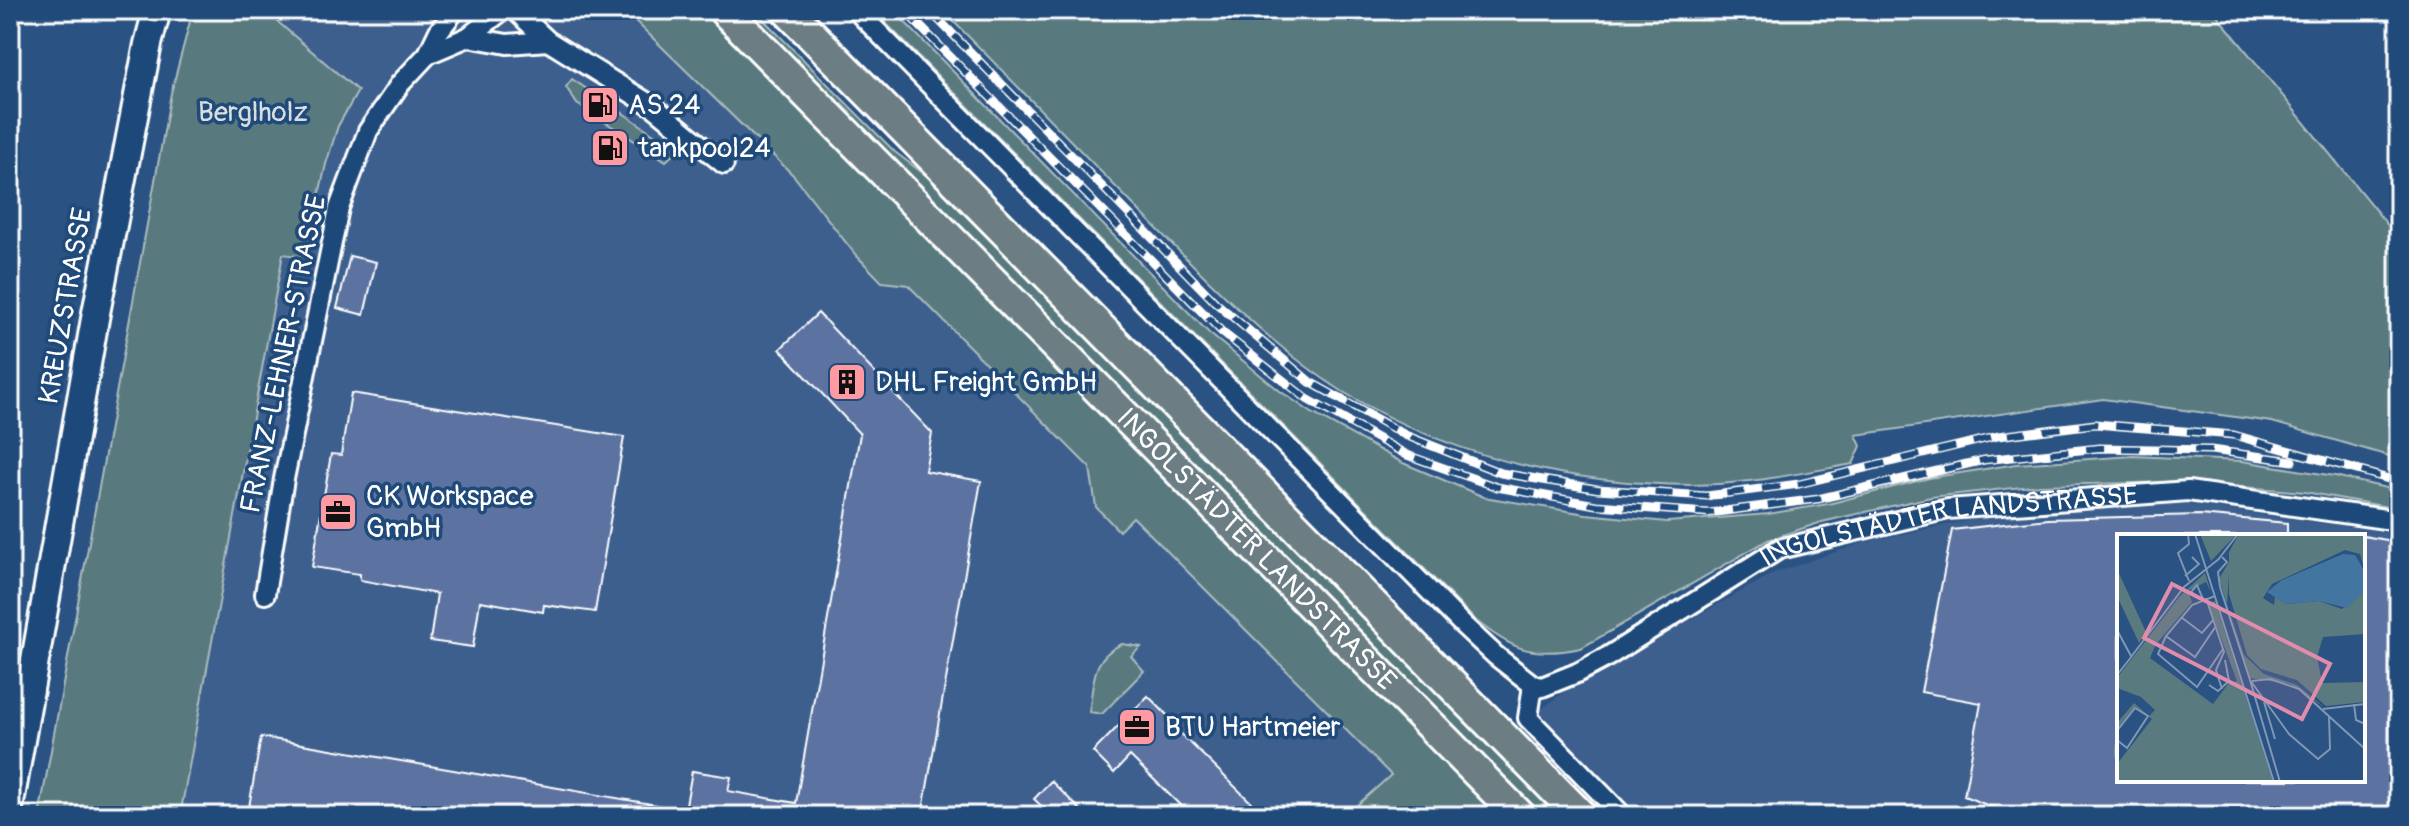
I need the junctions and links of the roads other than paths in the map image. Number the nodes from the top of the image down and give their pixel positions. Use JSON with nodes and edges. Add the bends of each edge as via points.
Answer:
{"nodes":[{"id":1,"x":157,"y":10,"type":"edge"},
{"id":2,"x":503,"y":10,"type":"edge"},
{"id":3,"x":515,"y":10,"type":"edge"},
{"id":4,"x":724,"y":10,"type":"edge"},
{"id":5,"x":787,"y":10,"type":"edge"},
{"id":6,"x":856,"y":10,"type":"edge"},
{"id":7,"x":454,"y":11,"type":"edge"},
{"id":8,"x":468,"y":37,"type":"junction"},
{"id":9,"x":548,"y":41,"type":"junction"},
{"id":10,"x":428,"y":54,"type":"junction"},
{"id":11,"x":724,"y":164,"type":"dead end"},
{"id":12,"x":2399,"y":521,"type":"edge"},
{"id":13,"x":265,"y":594,"type":"dead end"},
{"id":14,"x":1533,"y":685,"type":"junction"},
{"id":15,"x":10,"y":803,"type":"edge"},
{"id":16,"x":1520,"y":816,"type":"edge"},
{"id":17,"x":1581,"y":816,"type":"edge"},
{"id":18,"x":1623,"y":816,"type":"edge"}],
"edges":[{"from":1,"to":15,"type":"main road","name":"KREUZSTRASSE","via":[[96,313]]},
{"from":2,"to":8,"type":"street","name":"FRANZ-LEHNER-STRASSE"},
{"from":3,"to":9,"type":"street"},
{"from":4,"to":16,"type":"main road","name":"INGOLSTÄDTER LANDSTRASSE"},
{"from":5,"to":17,"type":"main road","name":"INGOLSTÄDTER LANDSTRASSE"},
{"from":6,"to":14,"type":"street","via":[[1464,626]]},
{"from":7,"to":8,"type":"street","name":"FRANZ-LEHNER-STRASSE"},
{"from":7,"to":10,"type":"street","name":"FRANZ-LEHNER-STRASSE"},
{"from":8,"to":9,"type":"street","via":[[507,44]]},
{"from":8,"to":10,"type":"street","name":"FRANZ-LEHNER-STRASSE"},
{"from":9,"to":11,"type":"street","via":[[654,107]]},
{"from":10,"to":13,"type":"street","name":"FRANZ-LEHNER-STRASSE","via":[[368,131],[339,208]]},
{"from":12,"to":14,"type":"street","name":"INGOLSTÄDTER LANDSTRASSE","via":[[2188,491],[1948,509],[1779,549],[1607,657],[1542,687]]},
{"from":14,"to":18,"type":"street","via":[[1528,718]]}]}
